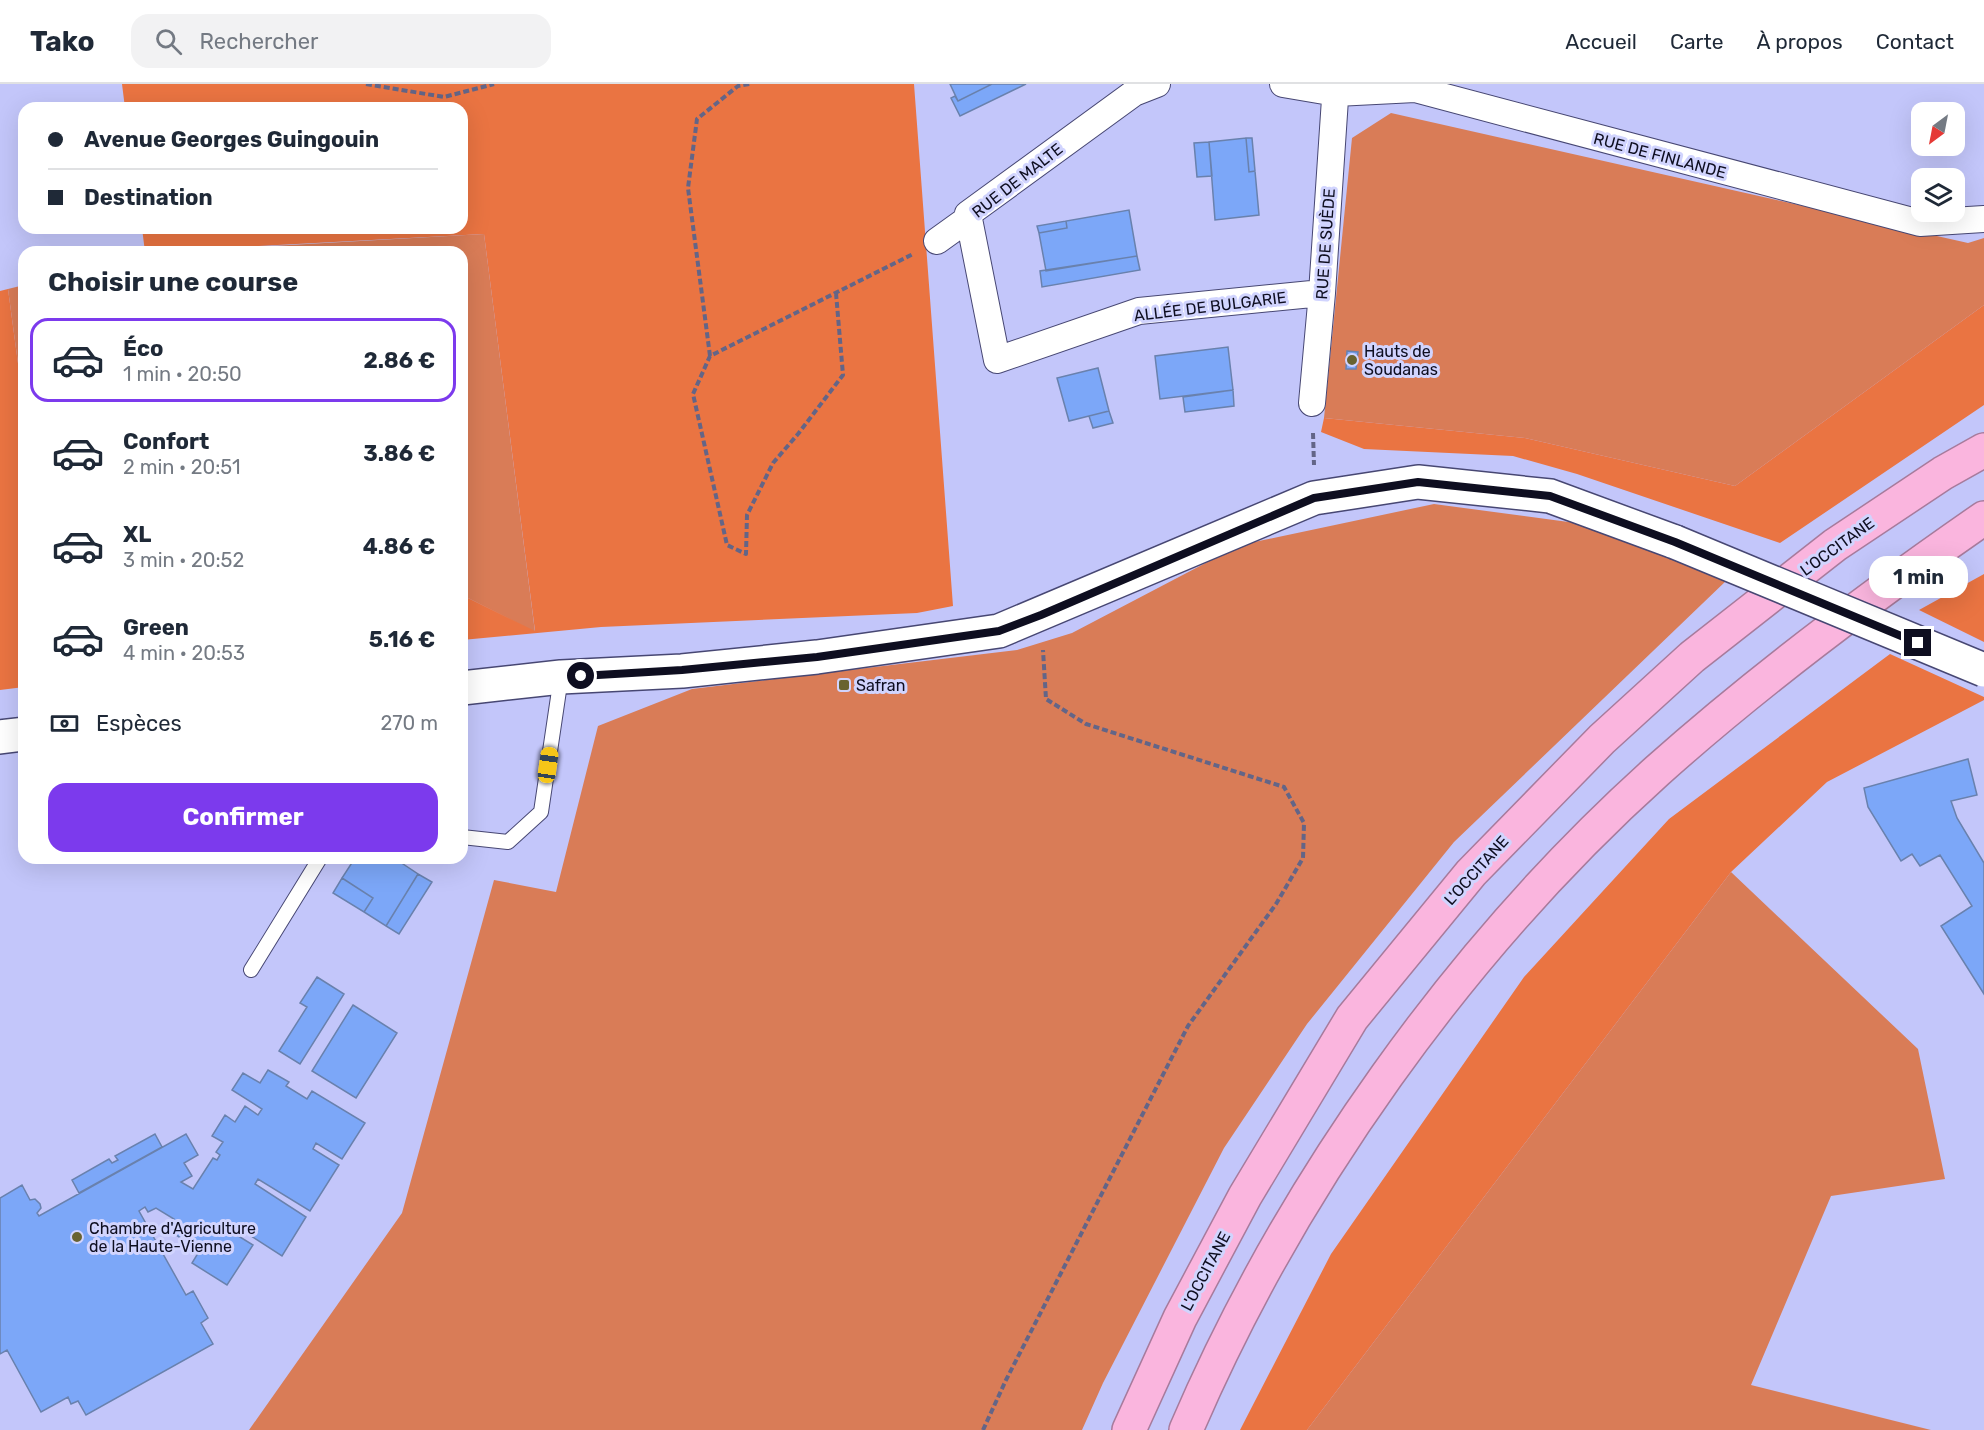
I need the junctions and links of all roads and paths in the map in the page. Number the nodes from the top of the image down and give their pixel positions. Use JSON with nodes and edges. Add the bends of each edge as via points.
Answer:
{"nodes":[{"id":1,"x":366,"y":84,"type":"edge"},
{"id":2,"x":494,"y":84,"type":"edge"},
{"id":3,"x":750,"y":84,"type":"edge"},
{"id":4,"x":1157,"y":84,"type":"edge"},
{"id":5,"x":1283,"y":84,"type":"edge"},
{"id":6,"x":1336,"y":88,"type":"edge"},
{"id":7,"x":969,"y":218,"type":"junction"},
{"id":8,"x":1984,"y":219,"type":"edge"},
{"id":9,"x":937,"y":241,"type":"joint"},
{"id":10,"x":836,"y":293,"type":"junction"},
{"id":11,"x":1322,"y":293,"type":"junction"},
{"id":12,"x":710,"y":356,"type":"junction"},
{"id":13,"x":997,"y":360,"type":"joint"},
{"id":14,"x":1312,"y":403,"type":"joint"},
{"id":15,"x":1984,"y":450,"type":"edge"},
{"id":16,"x":1314,"y":498,"type":"junction"},
{"id":17,"x":1984,"y":518,"type":"edge"},
{"id":18,"x":1041,"y":615,"type":"junction"},
{"id":19,"x":1984,"y":670,"type":"edge"},
{"id":20,"x":561,"y":677,"type":"junction"},
{"id":21,"x":468,"y":687,"type":"edge"},
{"id":22,"x":18,"y":734,"type":"edge"},
{"id":23,"x":0,"y":736,"type":"edge"},
{"id":24,"x":468,"y":838,"type":"edge"},
{"id":25,"x":316,"y":864,"type":"edge"},
{"id":26,"x":251,"y":970,"type":"dead end"},
{"id":27,"x":983,"y":1430,"type":"edge"},
{"id":28,"x":1129,"y":1430,"type":"edge"},
{"id":29,"x":1186,"y":1430,"type":"edge"}],
"edges":[{"from":1,"to":2,"type":"path","via":[[444,97]]},
{"from":3,"to":12,"type":"path","via":[[738,86],[697,119],[688,188]]},
{"from":4,"to":7,"type":"street","name":"RUE DE MALTE","via":[[1134,93],[968,214]]},
{"from":5,"to":6,"type":"street"},
{"from":6,"to":8,"type":"street","name":"RUE DE FINLANDE","via":[[1415,89],[1920,223]]},
{"from":6,"to":11,"type":"street","name":"RUE DE SUÈDE"},
{"from":7,"to":9,"type":"street"},
{"from":7,"to":13,"type":"street","name":"RUE DE MALTE"},
{"from":9,"to":10,"type":"path"},
{"from":10,"to":12,"type":"path"},
{"from":10,"to":12,"type":"path","via":[[843,375],[773,462],[747,515],[746,554],[727,545],[693,394]]},
{"from":11,"to":13,"type":"street","name":"ALLÉE DE BULGARIE","via":[[1138,311]]},
{"from":11,"to":14,"type":"street","name":"RUE DE SUÈDE"},
{"from":14,"to":16,"type":"path"},
{"from":15,"to":28,"type":"highway","name":"L'OCCITANE","via":[[1835,545],[1692,657],[1602,739],[1471,873],[1352,1018],[1245,1196],[1180,1318]]},
{"from":16,"to":18,"type":"street"},
{"from":16,"to":19,"type":"street","bridge":true,"via":[[1418,482],[1550,496],[1675,542]]},
{"from":17,"to":29,"type":"highway","via":[[1774,671],[1656,772],[1518,913],[1425,1023],[1358,1117],[1243,1308]]},
{"from":18,"to":20,"type":"street","via":[[999,631],[817,657]]},
{"from":18,"to":27,"type":"path","via":[[1046,699],[1086,724],[1284,787],[1304,823],[1303,858],[1276,904],[1188,1026]]},
{"from":20,"to":21,"type":"street"},
{"from":20,"to":24,"type":"lane","via":[[541,812],[508,842]]},
{"from":22,"to":23,"type":"street"},
{"from":25,"to":26,"type":"lane"}]}
